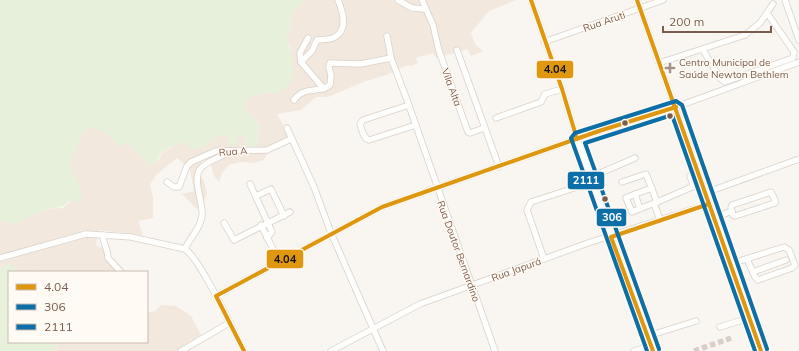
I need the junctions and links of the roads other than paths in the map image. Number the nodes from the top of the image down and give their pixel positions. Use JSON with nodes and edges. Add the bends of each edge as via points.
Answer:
{"nodes":[{"id":1,"x":338,"y":0,"type":"edge"},
{"id":2,"x":398,"y":0,"type":"edge"},
{"id":3,"x":422,"y":0,"type":"edge"},
{"id":4,"x":531,"y":0,"type":"edge"},
{"id":5,"x":637,"y":0,"type":"edge"},
{"id":6,"x":664,"y":0,"type":"edge"},
{"id":7,"x":784,"y":0,"type":"edge"},
{"id":8,"x":772,"y":4,"type":"dead end"},
{"id":9,"x":424,"y":8,"type":"junction"},
{"id":10,"x":640,"y":8,"type":"junction"},
{"id":11,"x":767,"y":13,"type":"junction"},
{"id":12,"x":387,"y":36,"type":"dead end"},
{"id":13,"x":308,"y":38,"type":"dead end"},
{"id":14,"x":799,"y":40,"type":"edge"},
{"id":15,"x":544,"y":42,"type":"junction"},
{"id":16,"x":457,"y":50,"type":"dead end"},
{"id":17,"x":703,"y":50,"type":"junction"},
{"id":18,"x":391,"y":58,"type":"junction"},
{"id":19,"x":301,"y":62,"type":"junction"},
{"id":20,"x":799,"y":62,"type":"edge"},
{"id":21,"x":659,"y":63,"type":"junction"},
{"id":22,"x":324,"y":89,"type":"junction"},
{"id":23,"x":562,"y":89,"type":"junction"},
{"id":24,"x":294,"y":100,"type":"dead end"},
{"id":25,"x":409,"y":105,"type":"junction"},
{"id":26,"x":676,"y":107,"type":"junction"},
{"id":27,"x":496,"y":118,"type":"dead end"},
{"id":28,"x":416,"y":125,"type":"junction"},
{"id":29,"x":287,"y":128,"type":"dead end"},
{"id":30,"x":484,"y":128,"type":"junction"},
{"id":31,"x":291,"y":138,"type":"junction"},
{"id":32,"x":577,"y":139,"type":"junction"},
{"id":33,"x":231,"y":151,"type":"junction"},
{"id":34,"x":635,"y":158,"type":"dead end"},
{"id":35,"x":799,"y":159,"type":"edge"},
{"id":36,"x":498,"y":167,"type":"junction"},
{"id":37,"x":690,"y":176,"type":"dead end"},
{"id":38,"x":592,"y":180,"type":"junction"},
{"id":39,"x":167,"y":182,"type":"dead end"},
{"id":40,"x":622,"y":182,"type":"dead end"},
{"id":41,"x":250,"y":184,"type":"dead end"},
{"id":42,"x":437,"y":188,"type":"junction"},
{"id":43,"x":652,"y":188,"type":"junction"},
{"id":44,"x":705,"y":193,"type":"junction"},
{"id":45,"x":635,"y":194,"type":"junction"},
{"id":46,"x":256,"y":196,"type":"junction"},
{"id":47,"x":655,"y":202,"type":"junction"},
{"id":48,"x":709,"y":204,"type":"junction"},
{"id":49,"x":640,"y":209,"type":"junction"},
{"id":50,"x":732,"y":211,"type":"junction"},
{"id":51,"x":290,"y":212,"type":"dead end"},
{"id":52,"x":284,"y":216,"type":"junction"},
{"id":53,"x":714,"y":218,"type":"junction"},
{"id":54,"x":660,"y":220,"type":"junction"},
{"id":55,"x":267,"y":222,"type":"junction"},
{"id":56,"x":224,"y":223,"type":"dead end"},
{"id":57,"x":261,"y":225,"type":"junction"},
{"id":58,"x":331,"y":233,"type":"junction"},
{"id":59,"x":103,"y":235,"type":"junction"},
{"id":60,"x":611,"y":237,"type":"junction"},
{"id":61,"x":267,"y":238,"type":"junction"},
{"id":62,"x":185,"y":249,"type":"junction"},
{"id":63,"x":0,"y":258,"type":"edge"},
{"id":64,"x":544,"y":259,"type":"junction"},
{"id":65,"x":747,"y":259,"type":"junction"},
{"id":66,"x":786,"y":260,"type":"dead end"},
{"id":67,"x":279,"y":261,"type":"junction"},
{"id":68,"x":730,"y":264,"type":"junction"},
{"id":69,"x":120,"y":271,"type":"edge"},
{"id":70,"x":753,"y":272,"type":"junction"},
{"id":71,"x":471,"y":286,"type":"junction"},
{"id":72,"x":216,"y":296,"type":"junction"},
{"id":73,"x":749,"y":318,"type":"junction"},
{"id":74,"x":696,"y":321,"type":"dead end"},
{"id":75,"x":229,"y":323,"type":"junction"},
{"id":76,"x":720,"y":328,"type":"dead end"},
{"id":77,"x":373,"y":329,"type":"junction"},
{"id":78,"x":649,"y":338,"type":"junction"},
{"id":79,"x":641,"y":349,"type":"junction"},
{"id":80,"x":181,"y":351,"type":"edge"},
{"id":81,"x":244,"y":351,"type":"edge"},
{"id":82,"x":331,"y":351,"type":"edge"},
{"id":83,"x":383,"y":351,"type":"edge"},
{"id":84,"x":495,"y":351,"type":"edge"},
{"id":85,"x":634,"y":351,"type":"edge"},
{"id":86,"x":653,"y":351,"type":"edge"},
{"id":87,"x":761,"y":351,"type":"edge"}],
"edges":[{"from":1,"to":19,"type":"street","via":[[344,26],[333,38],[317,40],[312,51]]},
{"from":2,"to":9,"type":"street","via":[[412,8]]},
{"from":3,"to":9,"type":"street"},
{"from":4,"to":15,"type":"street"},
{"from":5,"to":10,"type":"street"},
{"from":6,"to":10,"type":"street","name":"Rua Aruti"},
{"from":7,"to":14,"type":"street"},
{"from":8,"to":11,"type":"street"},
{"from":9,"to":30,"type":"street","name":"Vila Alta","via":[[433,25],[439,51],[468,132]]},
{"from":10,"to":15,"type":"street","name":"Rua Aruti"},
{"from":10,"to":21,"type":"street"},
{"from":11,"to":17,"type":"street","via":[[760,23],[745,35]]},
{"from":11,"to":17,"type":"street","via":[[794,52],[793,58],[725,82]]},
{"from":12,"to":18,"type":"street","name":"Rua Doutor Bernardino"},
{"from":13,"to":19,"type":"street","via":[[300,53]]},
{"from":15,"to":23,"type":"street"},
{"from":16,"to":30,"type":"street","name":"Vila Alta"},
{"from":17,"to":21,"type":"street"},
{"from":18,"to":22,"type":"street","via":[[360,64],[330,63],[331,82]]},
{"from":18,"to":25,"type":"street","name":"Rua Doutor Bernardino"},
{"from":19,"to":22,"type":"street"},
{"from":20,"to":26,"type":"street"},
{"from":21,"to":26,"type":"street"},
{"from":22,"to":24,"type":"street","via":[[304,91]]},
{"from":23,"to":27,"type":"street","via":[[544,96],[541,102]]},
{"from":23,"to":32,"type":"street"},
{"from":25,"to":28,"type":"street","name":"Rua Doutor Bernardino"},
{"from":25,"to":28,"type":"street","via":[[363,120],[360,124],[362,130],[365,138],[369,140]]},
{"from":26,"to":32,"type":"street"},
{"from":26,"to":44,"type":"street"},
{"from":28,"to":42,"type":"street","name":"Rua Doutor Bernardino"},
{"from":29,"to":31,"type":"street"},
{"from":30,"to":36,"type":"street","name":"Vila Alta"},
{"from":31,"to":33,"type":"street","name":"Rua A","via":[[267,150]]},
{"from":31,"to":58,"type":"street","via":[[314,187]]},
{"from":32,"to":36,"type":"street"},
{"from":32,"to":38,"type":"street"},
{"from":33,"to":39,"type":"street","name":"Rua A","via":[[216,151],[191,162],[184,170],[179,187]]},
{"from":33,"to":62,"type":"street","via":[[202,166],[198,173],[198,192],[203,214],[199,227]]},
{"from":34,"to":38,"type":"street"},
{"from":35,"to":44,"type":"street"},
{"from":36,"to":42,"type":"street"},
{"from":37,"to":47,"type":"street","via":[[692,187]]},
{"from":38,"to":60,"type":"street"},
{"from":38,"to":64,"type":"street","via":[[531,202],[529,205],[527,210]]},
{"from":40,"to":43,"type":"street","via":[[646,174]]},
{"from":41,"to":46,"type":"street"},
{"from":42,"to":58,"type":"street","via":[[371,212]]},
{"from":42,"to":71,"type":"street","name":"Rua Doutor Bernardino"},
{"from":43,"to":45,"type":"street"},
{"from":43,"to":47,"type":"street"},
{"from":44,"to":48,"type":"street"},
{"from":45,"to":49,"type":"street"},
{"from":45,"to":49,"type":"street","via":[[626,200],[631,212]]},
{"from":46,"to":52,"type":"street","via":[[271,189]]},
{"from":46,"to":55,"type":"street"},
{"from":47,"to":49,"type":"street"},
{"from":47,"to":54,"type":"street"},
{"from":48,"to":53,"type":"street"},
{"from":48,"to":54,"type":"street","name":"Rua Japurá"},
{"from":50,"to":50,"type":"street","via":[[736,216],[775,203],[773,193],[732,205]]},
{"from":50,"to":53,"type":"street"},
{"from":51,"to":52,"type":"street"},
{"from":52,"to":55,"type":"street"},
{"from":53,"to":68,"type":"street"},
{"from":54,"to":60,"type":"street","name":"Rua Japurá"},
{"from":55,"to":57,"type":"street"},
{"from":55,"to":61,"type":"street","via":[[272,232]]},
{"from":56,"to":57,"type":"street","via":[[233,240]]},
{"from":57,"to":61,"type":"street"},
{"from":58,"to":67,"type":"street"},
{"from":58,"to":77,"type":"street"},
{"from":59,"to":62,"type":"street","via":[[131,237]]},
{"from":59,"to":63,"type":"street","via":[[80,236]]},
{"from":59,"to":69,"type":"street","via":[[108,258]]},
{"from":60,"to":64,"type":"street","name":"Rua Japurá"},
{"from":60,"to":78,"type":"street"},
{"from":61,"to":67,"type":"street"},
{"from":62,"to":72,"type":"street","via":[[190,252]]},
{"from":64,"to":71,"type":"street","name":"Rua Japurá"},
{"from":65,"to":68,"type":"street"},
{"from":65,"to":70,"type":"street"},
{"from":65,"to":70,"type":"street","via":[[784,247],[789,250],[795,263],[792,268],[758,280]]},
{"from":66,"to":70,"type":"street"},
{"from":67,"to":72,"type":"street"},
{"from":68,"to":73,"type":"street"},
{"from":71,"to":77,"type":"street","name":"Rua Japurá","via":[[420,304]]},
{"from":71,"to":84,"type":"street","name":"Rua Doutor Bernardino"},
{"from":72,"to":75,"type":"street"},
{"from":73,"to":76,"type":"street"},
{"from":73,"to":87,"type":"street"},
{"from":74,"to":78,"type":"street"},
{"from":75,"to":80,"type":"street"},
{"from":75,"to":81,"type":"street"},
{"from":77,"to":82,"type":"street","name":"Rua Japurá"},
{"from":77,"to":83,"type":"street"},
{"from":78,"to":79,"type":"street"},
{"from":78,"to":86,"type":"street"},
{"from":79,"to":85,"type":"street"},
{"from":79,"to":86,"type":"street"}]}
